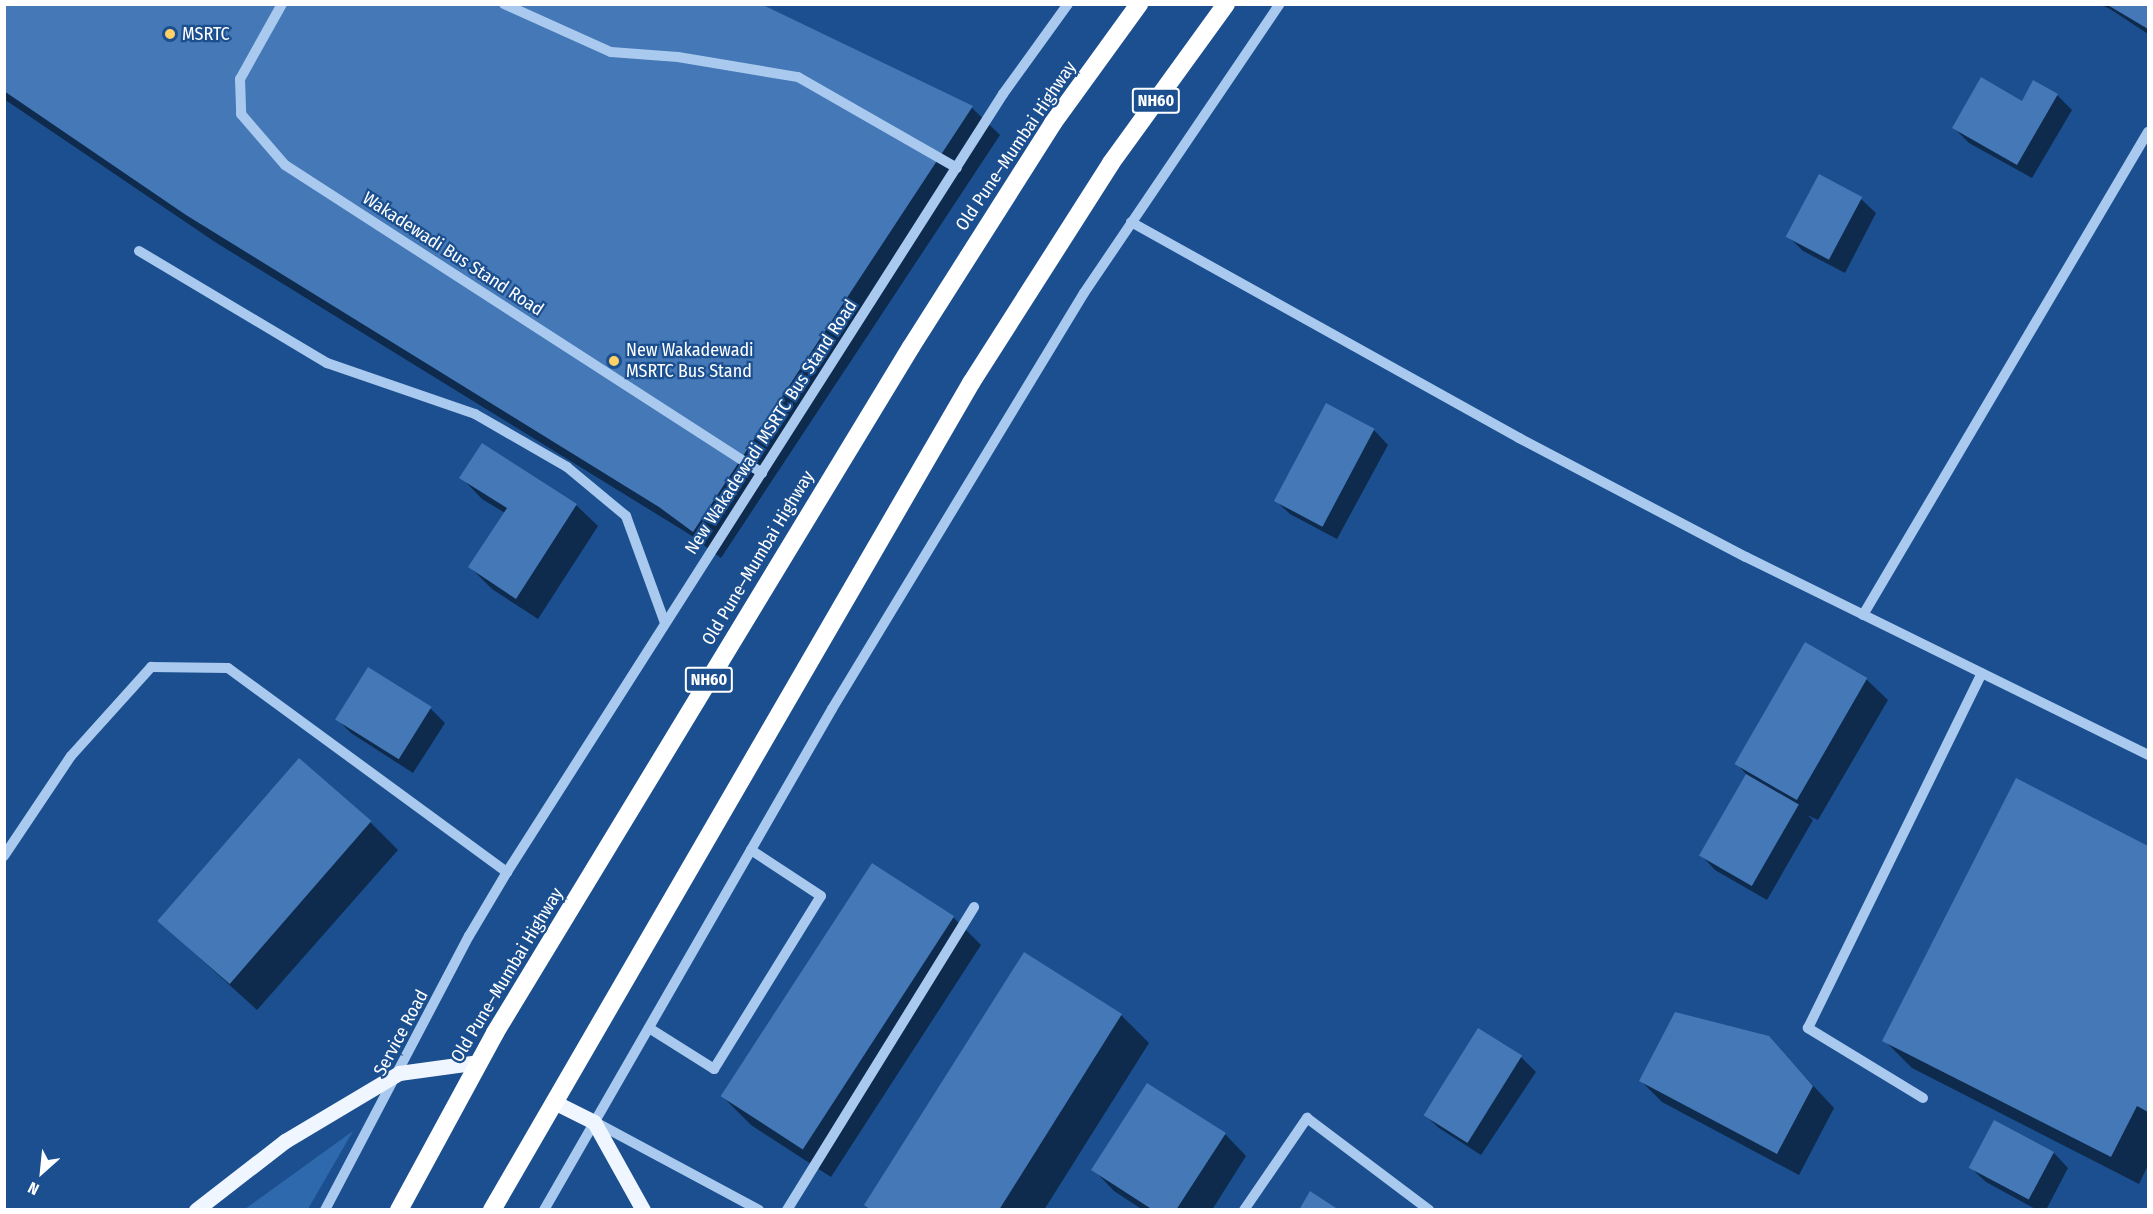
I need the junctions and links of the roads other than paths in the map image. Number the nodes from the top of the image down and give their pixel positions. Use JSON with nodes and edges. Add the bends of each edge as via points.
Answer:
{"nodes":[{"id":1,"x":282,"y":4,"type":"edge"},
{"id":2,"x":504,"y":4,"type":"edge"},
{"id":3,"x":1068,"y":4,"type":"edge"},
{"id":4,"x":1139,"y":4,"type":"edge"},
{"id":5,"x":1226,"y":4,"type":"edge"},
{"id":6,"x":1280,"y":4,"type":"edge"},
{"id":7,"x":2148,"y":132,"type":"edge"},
{"id":8,"x":957,"y":168,"type":"junction"},
{"id":9,"x":1131,"y":222,"type":"junction"},
{"id":10,"x":139,"y":250,"type":"dead end"},
{"id":11,"x":762,"y":472,"type":"junction"},
{"id":12,"x":1863,"y":615,"type":"junction"},
{"id":13,"x":665,"y":623,"type":"junction"},
{"id":14,"x":1982,"y":673,"type":"junction"},
{"id":15,"x":2148,"y":755,"type":"edge"},
{"id":16,"x":751,"y":850,"type":"junction"},
{"id":17,"x":4,"y":856,"type":"edge"},
{"id":18,"x":507,"y":872,"type":"junction"},
{"id":19,"x":974,"y":907,"type":"dead end"},
{"id":20,"x":649,"y":1028,"type":"junction"},
{"id":21,"x":479,"y":1062,"type":"junction"},
{"id":22,"x":399,"y":1072,"type":"junction"},
{"id":23,"x":1923,"y":1098,"type":"dead end"},
{"id":24,"x":556,"y":1103,"type":"junction"},
{"id":25,"x":594,"y":1122,"type":"junction"},
{"id":26,"x":196,"y":1209,"type":"edge"},
{"id":27,"x":325,"y":1209,"type":"edge"},
{"id":28,"x":399,"y":1209,"type":"edge"},
{"id":29,"x":492,"y":1209,"type":"edge"},
{"id":30,"x":544,"y":1209,"type":"edge"},
{"id":31,"x":643,"y":1209,"type":"edge"},
{"id":32,"x":759,"y":1209,"type":"edge"},
{"id":33,"x":787,"y":1209,"type":"edge"},
{"id":34,"x":1244,"y":1209,"type":"edge"},
{"id":35,"x":1429,"y":1209,"type":"edge"}],
"edges":[{"from":1,"to":11,"type":"street","name":"Wakadewadi Bus Stand Road","via":[[240,79],[241,114],[285,165]]},
{"from":2,"to":8,"type":"street","via":[[611,52],[678,57],[798,77]]},
{"from":3,"to":8,"type":"street","name":"New Wakadewadi MSRTC Bus Stand Road","via":[[1003,94]]},
{"from":4,"to":21,"type":"highway","name":"Old Pune–Mumbai Highway","number":"NH60","via":[[1053,123],[911,347]]},
{"from":5,"to":24,"type":"highway","number":"NH60","via":[[1111,163],[971,383]]},
{"from":6,"to":9,"type":"street"},
{"from":7,"to":12,"type":"street"},
{"from":8,"to":11,"type":"street","name":"New Wakadewadi MSRTC Bus Stand Road"},
{"from":9,"to":12,"type":"street","via":[[1519,438]]},
{"from":9,"to":16,"type":"street","via":[[1065,324]]},
{"from":10,"to":13,"type":"street","via":[[327,363],[475,414],[567,467],[626,516]]},
{"from":11,"to":13,"type":"street","name":"New Wakadewadi MSRTC Bus Stand Road"},
{"from":12,"to":14,"type":"street"},
{"from":13,"to":18,"type":"street","name":"New Wakadewadi MSRTC Bus Stand Road"},
{"from":14,"to":15,"type":"street"},
{"from":14,"to":23,"type":"street","via":[[1808,1029]]},
{"from":16,"to":20,"type":"street"},
{"from":16,"to":20,"type":"street","via":[[821,896],[714,1069]]},
{"from":17,"to":18,"type":"street","via":[[71,756],[151,667],[228,668]]},
{"from":18,"to":22,"type":"street","name":"Service Road","via":[[469,936]]},
{"from":19,"to":33,"type":"street"},
{"from":20,"to":25,"type":"street"},
{"from":21,"to":22,"type":"main road"},
{"from":21,"to":28,"type":"highway","name":"Old Pune–Mumbai Highway","number":"NH60"},
{"from":22,"to":26,"type":"main road","via":[[285,1141]]},
{"from":22,"to":27,"type":"street","name":"Service Road"},
{"from":24,"to":25,"type":"main road"},
{"from":24,"to":29,"type":"highway","number":"NH60"},
{"from":25,"to":30,"type":"street"},
{"from":25,"to":31,"type":"main road"},
{"from":25,"to":32,"type":"street"},
{"from":34,"to":35,"type":"street","via":[[1307,1118]]}]}
